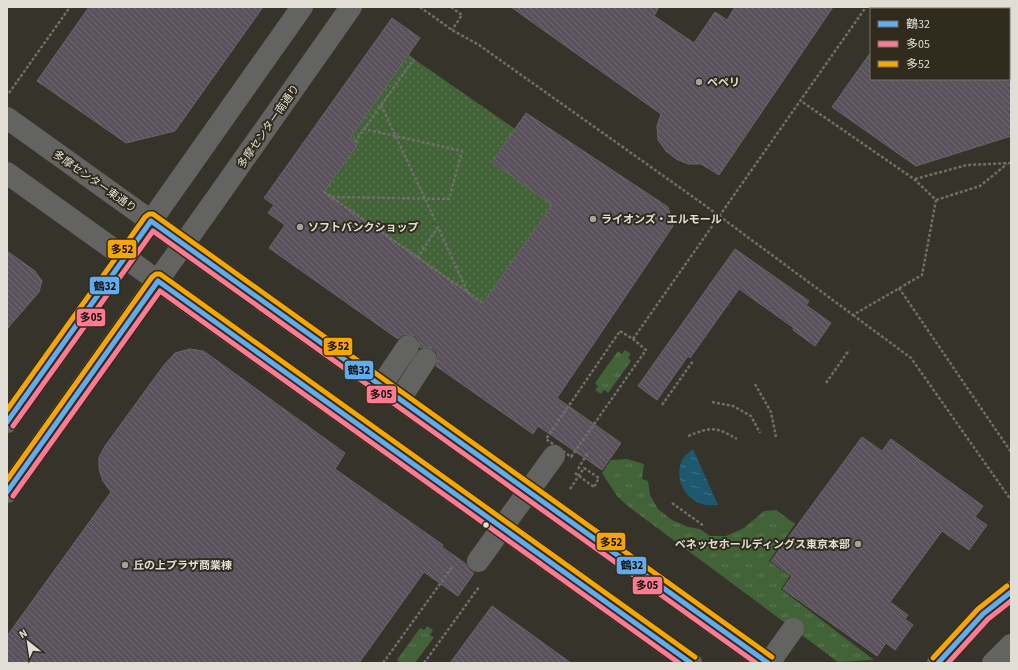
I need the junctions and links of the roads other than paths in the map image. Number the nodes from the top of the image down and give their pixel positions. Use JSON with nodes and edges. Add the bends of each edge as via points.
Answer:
{"nodes":[{"id":1,"x":302,"y":7,"type":"edge"},
{"id":2,"x":351,"y":7,"type":"edge"},
{"id":3,"x":7,"y":118,"type":"edge"},
{"id":4,"x":7,"y":173,"type":"edge"},
{"id":5,"x":151,"y":221,"type":"junction"},
{"id":6,"x":184,"y":244,"type":"junction"},
{"id":7,"x":125,"y":258,"type":"junction"},
{"id":8,"x":158,"y":281,"type":"junction"},
{"id":9,"x":408,"y":346,"type":"dead end"},
{"id":10,"x":426,"y":359,"type":"dead end"},
{"id":11,"x":381,"y":386,"type":"junction"},
{"id":12,"x":400,"y":399,"type":"junction"},
{"id":13,"x":7,"y":422,"type":"edge"},
{"id":14,"x":554,"y":456,"type":"dead end"},
{"id":15,"x":7,"y":492,"type":"edge"},
{"id":16,"x":478,"y":561,"type":"dead end"},
{"id":17,"x":1011,"y":592,"type":"edge"},
{"id":18,"x":793,"y":629,"type":"dead end"},
{"id":19,"x":1011,"y":645,"type":"edge"},
{"id":20,"x":691,"y":663,"type":"edge"},
{"id":21,"x":769,"y":663,"type":"edge"},
{"id":22,"x":938,"y":663,"type":"edge"},
{"id":23,"x":993,"y":663,"type":"edge"}],
"edges":[{"from":1,"to":5,"type":"street"},
{"from":2,"to":6,"type":"street","name":"多摩センター南通り"},
{"from":3,"to":5,"type":"street","name":"多摩センター東通り"},
{"from":4,"to":7,"type":"street"},
{"from":5,"to":6,"type":"street","name":"多摩センター東通り"},
{"from":5,"to":7,"type":"street"},
{"from":6,"to":8,"type":"street","name":"多摩センター南通り"},
{"from":6,"to":11,"type":"street","name":"多摩センター東通り"},
{"from":7,"to":8,"type":"street"},
{"from":7,"to":13,"type":"street"},
{"from":8,"to":15,"type":"street"},
{"from":8,"to":20,"type":"street"},
{"from":9,"to":11,"type":"street"},
{"from":10,"to":12,"type":"street"},
{"from":11,"to":12,"type":"street","name":"多摩センター東通り"},
{"from":12,"to":21,"type":"street","name":"多摩センター東通り"},
{"from":14,"to":16,"type":"street","bridge":true},
{"from":17,"to":22,"type":"street","via":[[983,614]]},
{"from":18,"to":21,"type":"street"},
{"from":19,"to":23,"type":"street"}]}
